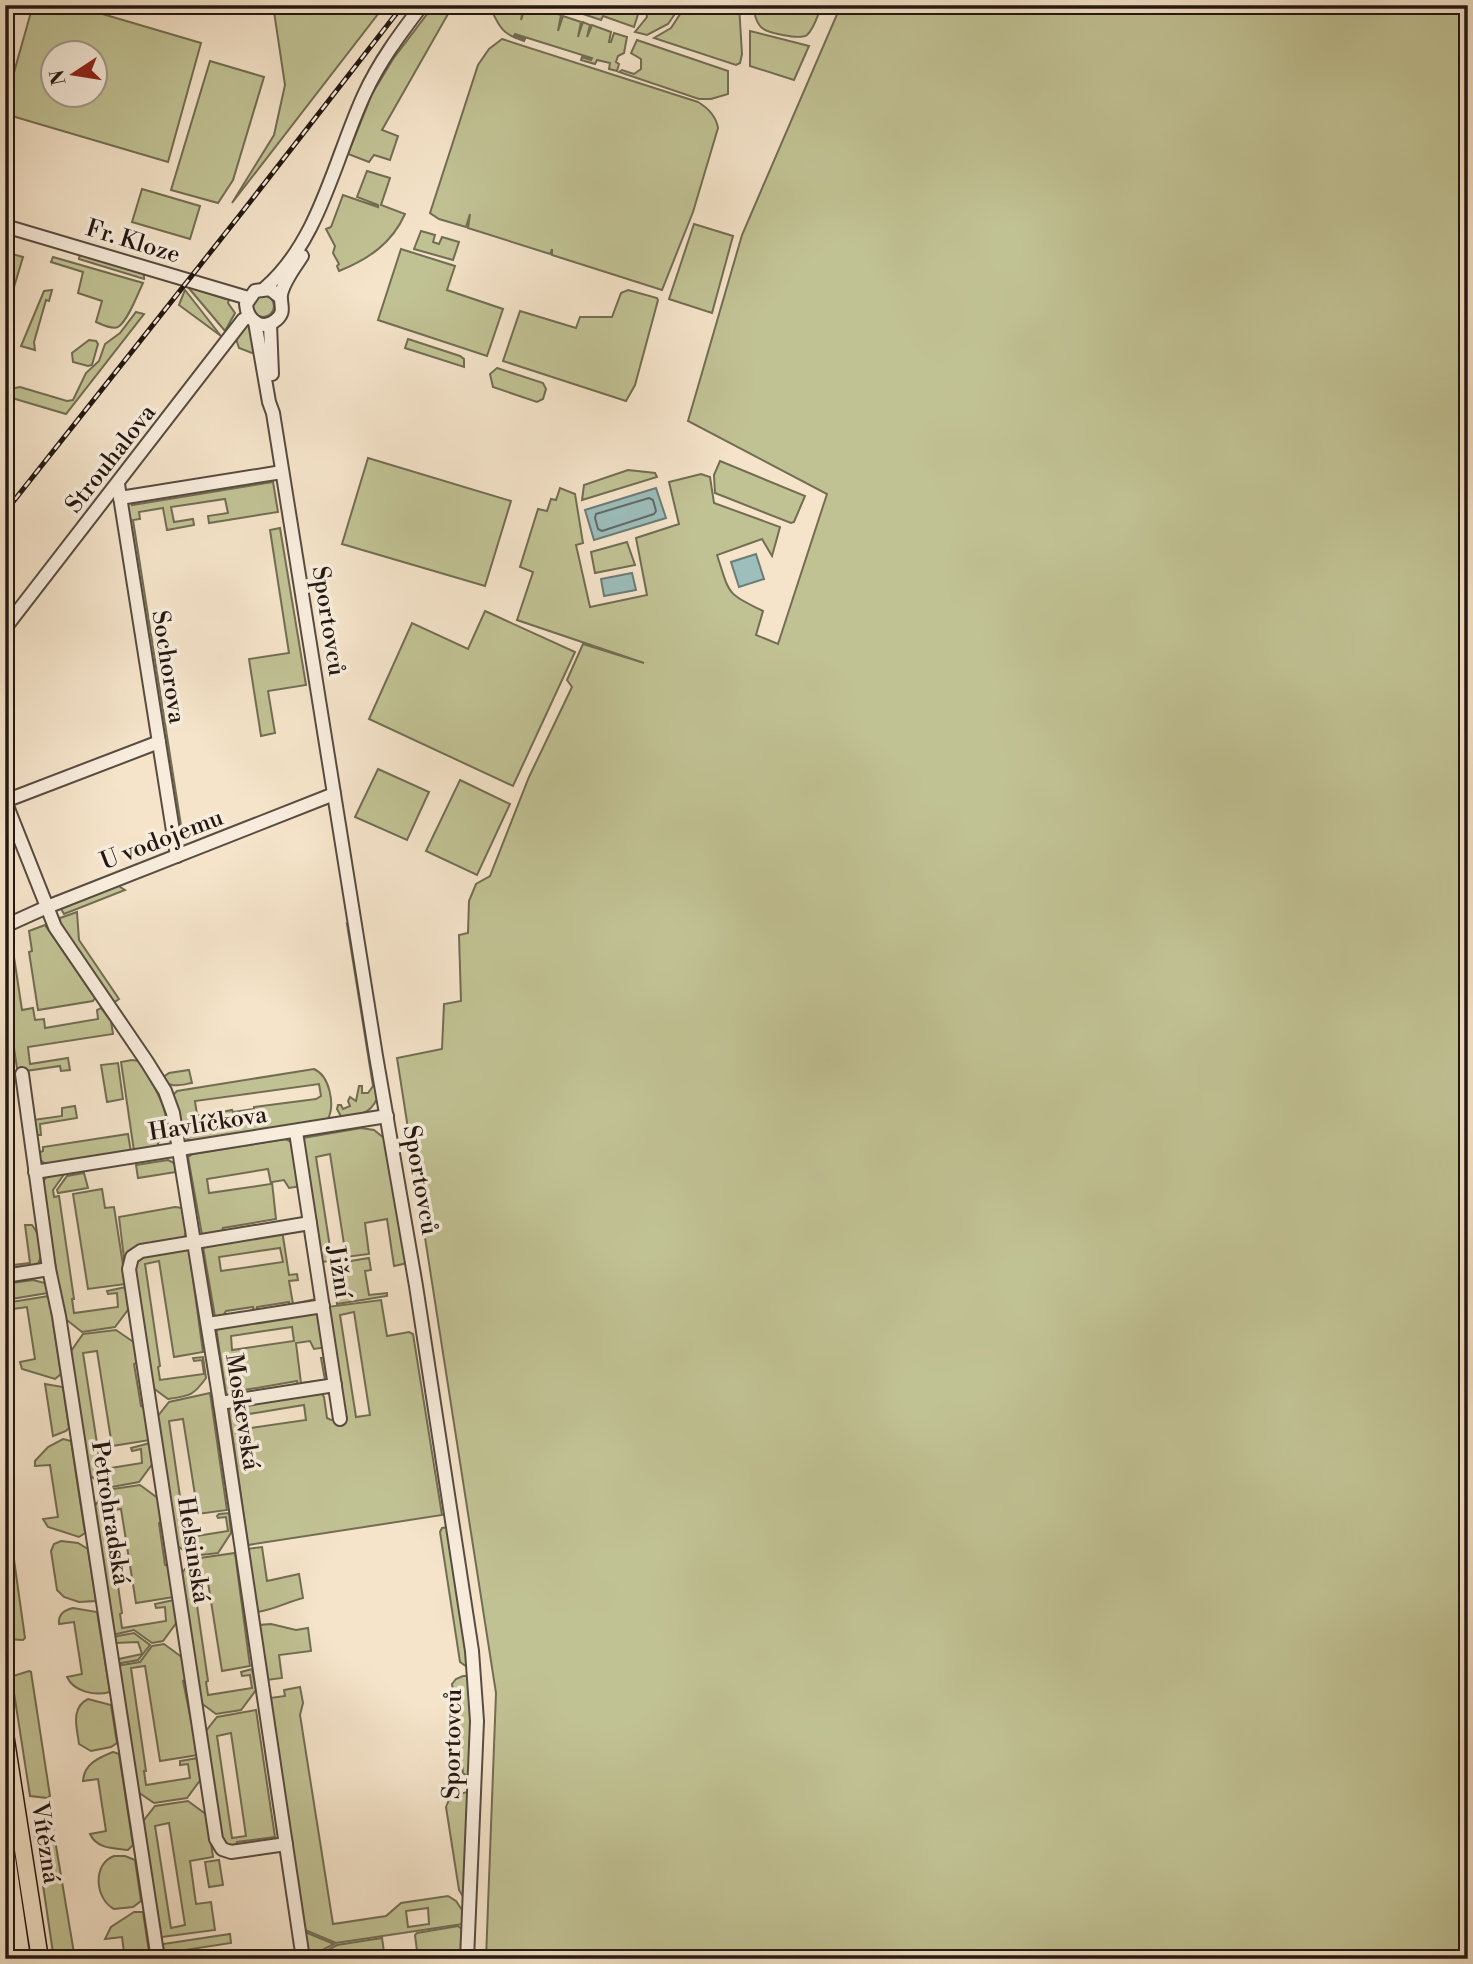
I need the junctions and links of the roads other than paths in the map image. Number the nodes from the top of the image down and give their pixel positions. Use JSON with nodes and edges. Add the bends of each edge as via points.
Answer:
{"nodes":[{"id":1,"x":422,"y":5,"type":"edge"},
{"id":2,"x":5,"y":226,"type":"edge"},
{"id":3,"x":308,"y":234,"type":"junction"},
{"id":4,"x":265,"y":288,"type":"junction"},
{"id":5,"x":280,"y":297,"type":"junction"},
{"id":6,"x":248,"y":298,"type":"junction"},
{"id":7,"x":252,"y":319,"type":"junction"},
{"id":8,"x":270,"y":324,"type":"junction"},
{"id":9,"x":273,"y":413,"type":"junction"},
{"id":10,"x":282,"y":472,"type":"junction"},
{"id":11,"x":118,"y":484,"type":"junction"},
{"id":12,"x":120,"y":498,"type":"junction"},
{"id":13,"x":5,"y":628,"type":"edge"},
{"id":14,"x":159,"y":742,"type":"junction"},
{"id":15,"x":334,"y":794,"type":"junction"},
{"id":16,"x":5,"y":801,"type":"edge"},
{"id":17,"x":177,"y":856,"type":"junction"},
{"id":18,"x":47,"y":907,"type":"junction"},
{"id":19,"x":5,"y":926,"type":"edge"},
{"id":20,"x":22,"y":1074,"type":"dead end"},
{"id":21,"x":387,"y":1116,"type":"junction"},
{"id":22,"x":296,"y":1132,"type":"junction"},
{"id":23,"x":180,"y":1150,"type":"junction"},
{"id":24,"x":35,"y":1172,"type":"junction"},
{"id":25,"x":310,"y":1223,"type":"junction"},
{"id":26,"x":194,"y":1242,"type":"junction"},
{"id":27,"x":49,"y":1269,"type":"junction"},
{"id":28,"x":5,"y":1276,"type":"edge"},
{"id":29,"x":323,"y":1306,"type":"junction"},
{"id":30,"x":208,"y":1324,"type":"junction"},
{"id":31,"x":335,"y":1385,"type":"junction"},
{"id":32,"x":220,"y":1403,"type":"junction"},
{"id":33,"x":340,"y":1419,"type":"dead end"},
{"id":34,"x":5,"y":1734,"type":"edge"},
{"id":35,"x":5,"y":1844,"type":"edge"},
{"id":36,"x":286,"y":1844,"type":"junction"},
{"id":37,"x":22,"y":1959,"type":"edge"},
{"id":38,"x":40,"y":1959,"type":"edge"},
{"id":39,"x":158,"y":1959,"type":"edge"},
{"id":40,"x":303,"y":1959,"type":"edge"},
{"id":41,"x":467,"y":1959,"type":"edge"}],
"edges":[{"from":1,"to":3,"type":"street","name":"Sportovců","via":[[376,71]]},
{"from":2,"to":6,"type":"street","name":"Fr. Kloze"},
{"from":3,"to":4,"type":"street","name":"Sportovců"},
{"from":3,"to":5,"type":"street","name":"Sportovců"},
{"from":4,"to":5,"type":"street"},
{"from":4,"to":6,"type":"street","name":"Sportovců"},
{"from":5,"to":8,"type":"street","name":"Sportovců","via":[[282,312]]},
{"from":6,"to":7,"type":"street","name":"Sportovců"},
{"from":7,"to":8,"type":"street"},
{"from":7,"to":9,"type":"street","name":"Sportovců"},
{"from":7,"to":11,"type":"street","name":"Strouhalova","via":[[243,320]]},
{"from":8,"to":9,"type":"street","name":"Sportovců"},
{"from":9,"to":10,"type":"street","name":"Sportovců"},
{"from":10,"to":12,"type":"street"},
{"from":10,"to":15,"type":"street","name":"Sportovců"},
{"from":11,"to":12,"type":"street","name":"Sochorova"},
{"from":11,"to":13,"type":"street","name":"Strouhalova"},
{"from":12,"to":14,"type":"street","name":"Sochorova"},
{"from":14,"to":16,"type":"street"},
{"from":14,"to":17,"type":"street","name":"Sochorova"},
{"from":15,"to":17,"type":"street","name":"U vodojemu"},
{"from":15,"to":21,"type":"street","name":"Sportovců"},
{"from":16,"to":18,"type":"street"},
{"from":17,"to":18,"type":"street","name":"U vodojemu"},
{"from":18,"to":19,"type":"street","name":"U vodojemu"},
{"from":18,"to":23,"type":"street","name":"Moskevská","via":[[55,927],[165,1091]]},
{"from":20,"to":24,"type":"street","name":"Petrohradská"},
{"from":21,"to":22,"type":"street","name":"Havlíčkova"},
{"from":21,"to":41,"type":"street","name":"Sportovců","via":[[475,1670],[477,1734]]},
{"from":22,"to":23,"type":"street","name":"Havlíčkova"},
{"from":22,"to":25,"type":"street","name":"Jižní"},
{"from":23,"to":24,"type":"street","name":"Havlíčkova"},
{"from":23,"to":26,"type":"street","name":"Moskevská"},
{"from":24,"to":27,"type":"street","name":"Petrohradská"},
{"from":25,"to":26,"type":"street"},
{"from":25,"to":29,"type":"street","name":"Jižní"},
{"from":26,"to":30,"type":"street","name":"Moskevská"},
{"from":26,"to":36,"type":"street","name":"Helsinská","via":[[138,1252],[129,1269],[216,1839],[222,1849],[231,1852]]},
{"from":27,"to":28,"type":"street"},
{"from":27,"to":39,"type":"street","name":"Petrohradská"},
{"from":29,"to":30,"type":"street"},
{"from":29,"to":31,"type":"street","name":"Jižní"},
{"from":30,"to":32,"type":"street","name":"Moskevská"},
{"from":31,"to":32,"type":"street"},
{"from":31,"to":33,"type":"street","name":"Jižní"},
{"from":32,"to":36,"type":"street","name":"Moskevská"},
{"from":34,"to":38,"type":"main road","name":"Vítězná"},
{"from":35,"to":37,"type":"main road","name":"Vítězná"},
{"from":36,"to":40,"type":"street","name":"Moskevská"}]}
